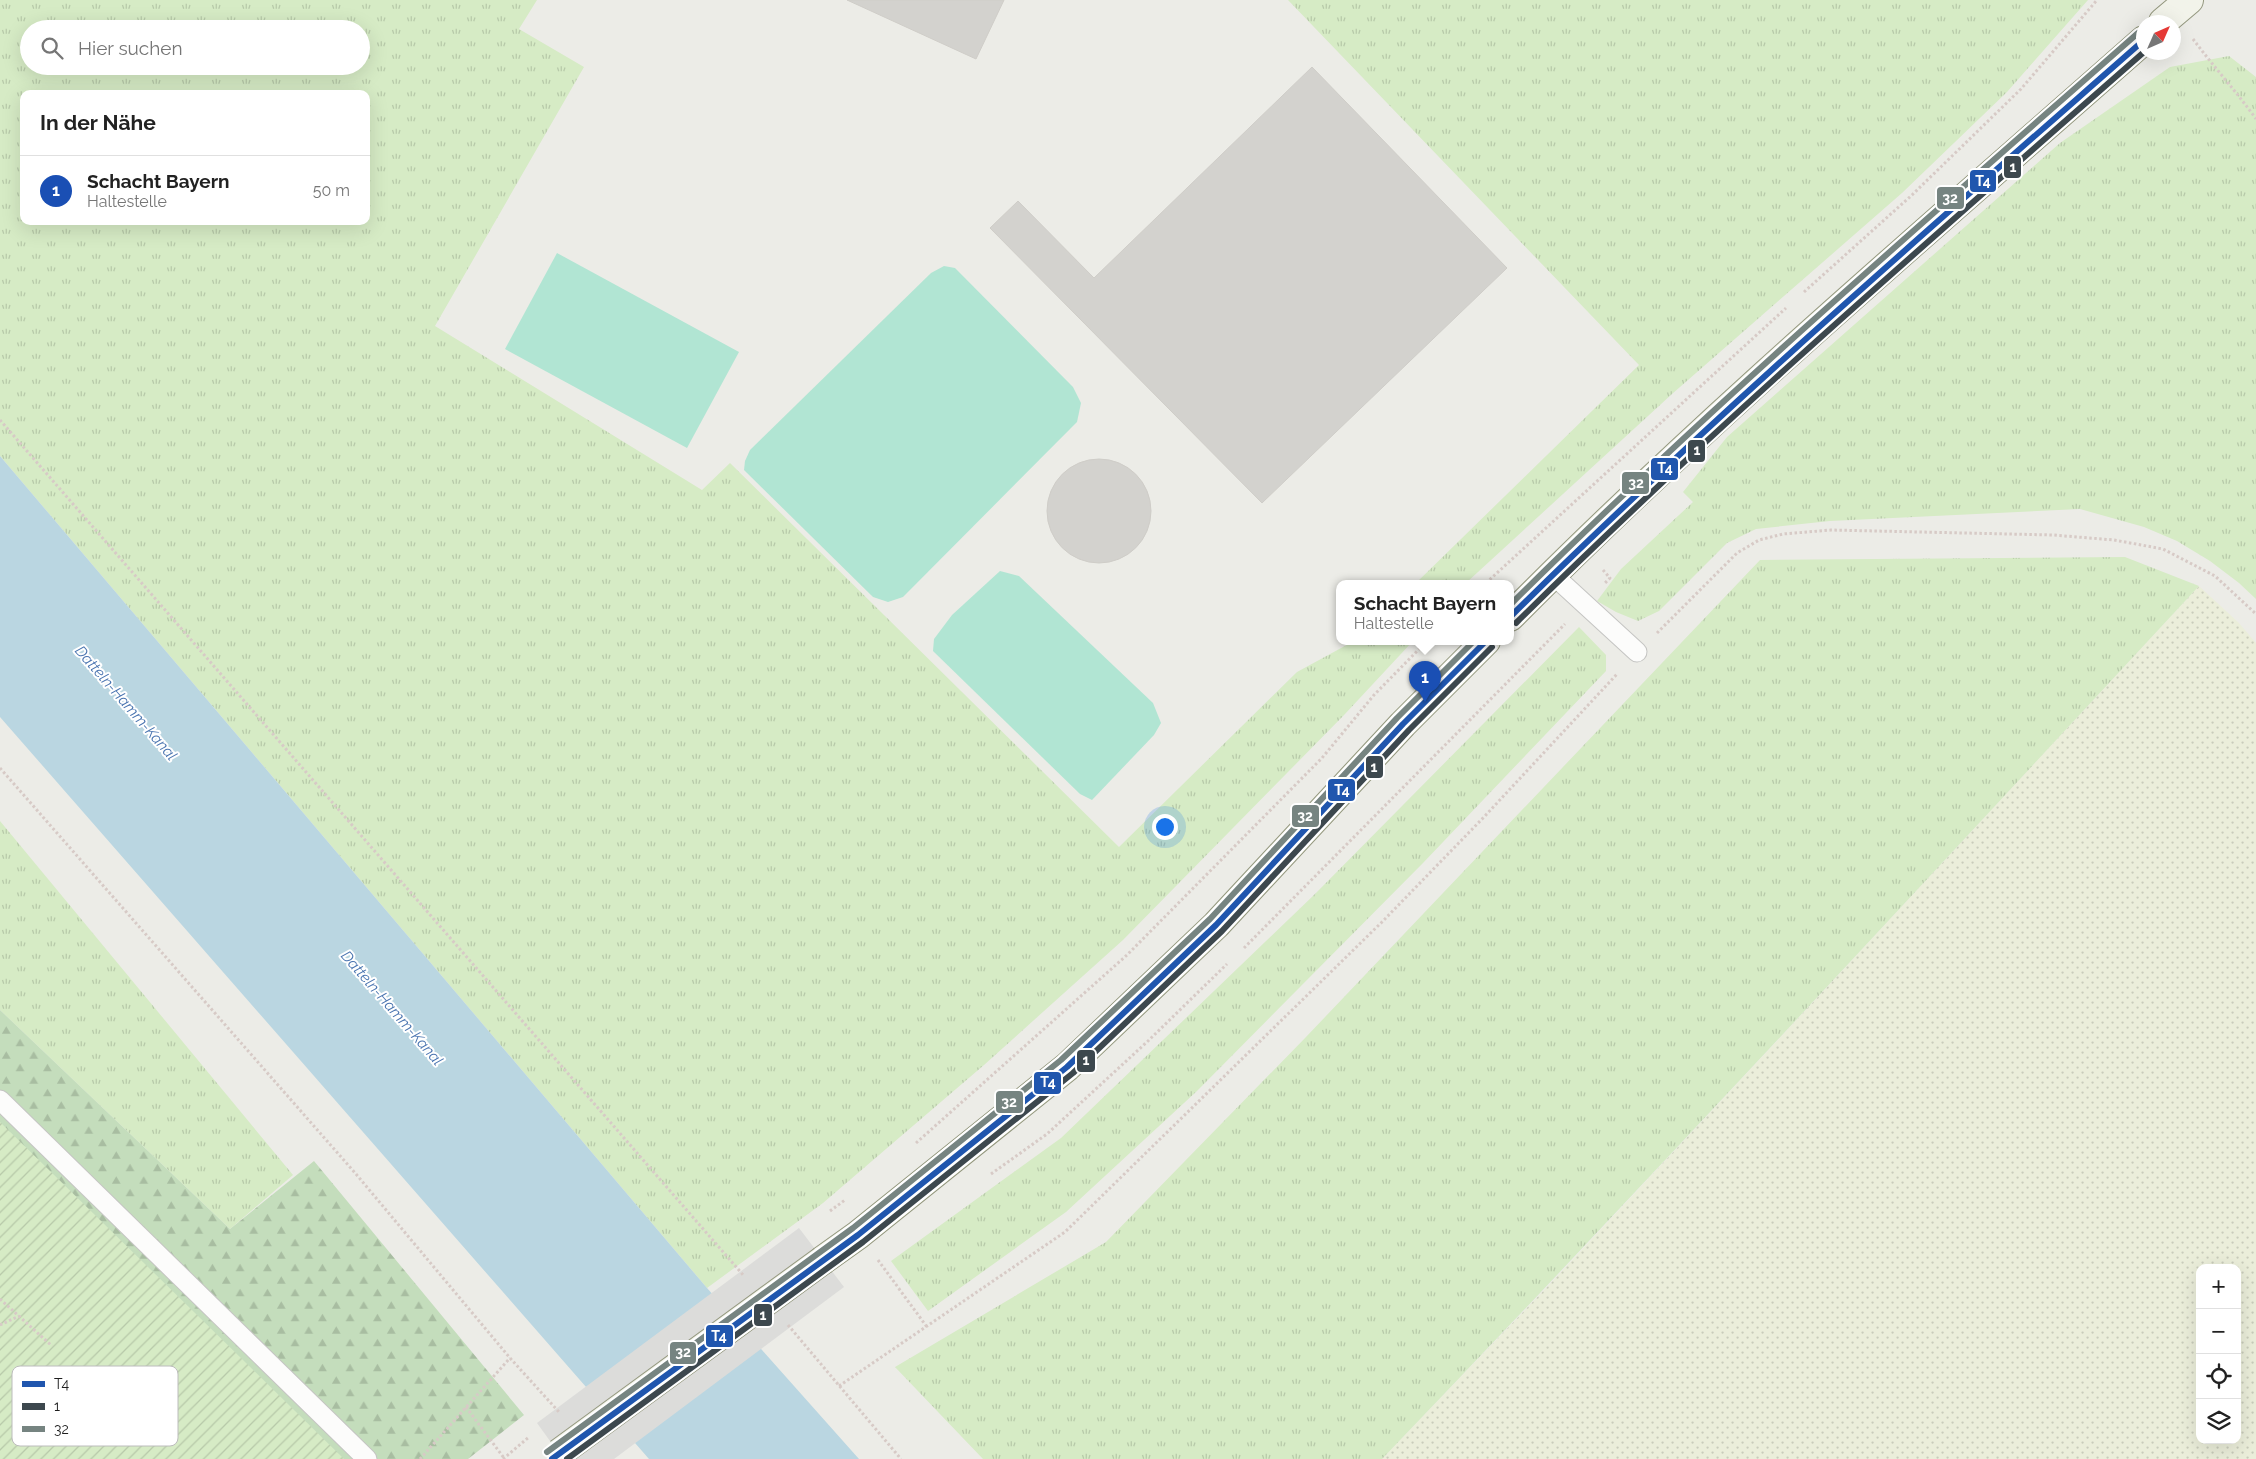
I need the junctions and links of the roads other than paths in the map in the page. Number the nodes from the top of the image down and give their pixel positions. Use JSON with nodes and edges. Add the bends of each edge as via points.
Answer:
{"nodes":[{"id":1,"x":2136,"y":47,"type":"edge"},
{"id":2,"x":1552,"y":574,"type":"junction"},
{"id":3,"x":1514,"y":613,"type":"edge"},
{"id":4,"x":1482,"y":645,"type":"edge"},
{"id":5,"x":1638,"y":652,"type":"road end"},
{"id":6,"x":0,"y":1100,"type":"edge"},
{"id":7,"x":555,"y":1456,"type":"edge"},
{"id":8,"x":368,"y":1459,"type":"edge"}],
"edges":[{"from":1,"to":2,"type":"street","via":[[1738,400]]},
{"from":2,"to":3,"type":"street"},
{"from":2,"to":5,"type":"lane"},
{"from":4,"to":7,"type":"street","bridge":true,"via":[[1403,724],[1216,925],[1067,1067],[858,1235]]},
{"from":6,"to":8,"type":"lane"}]}
